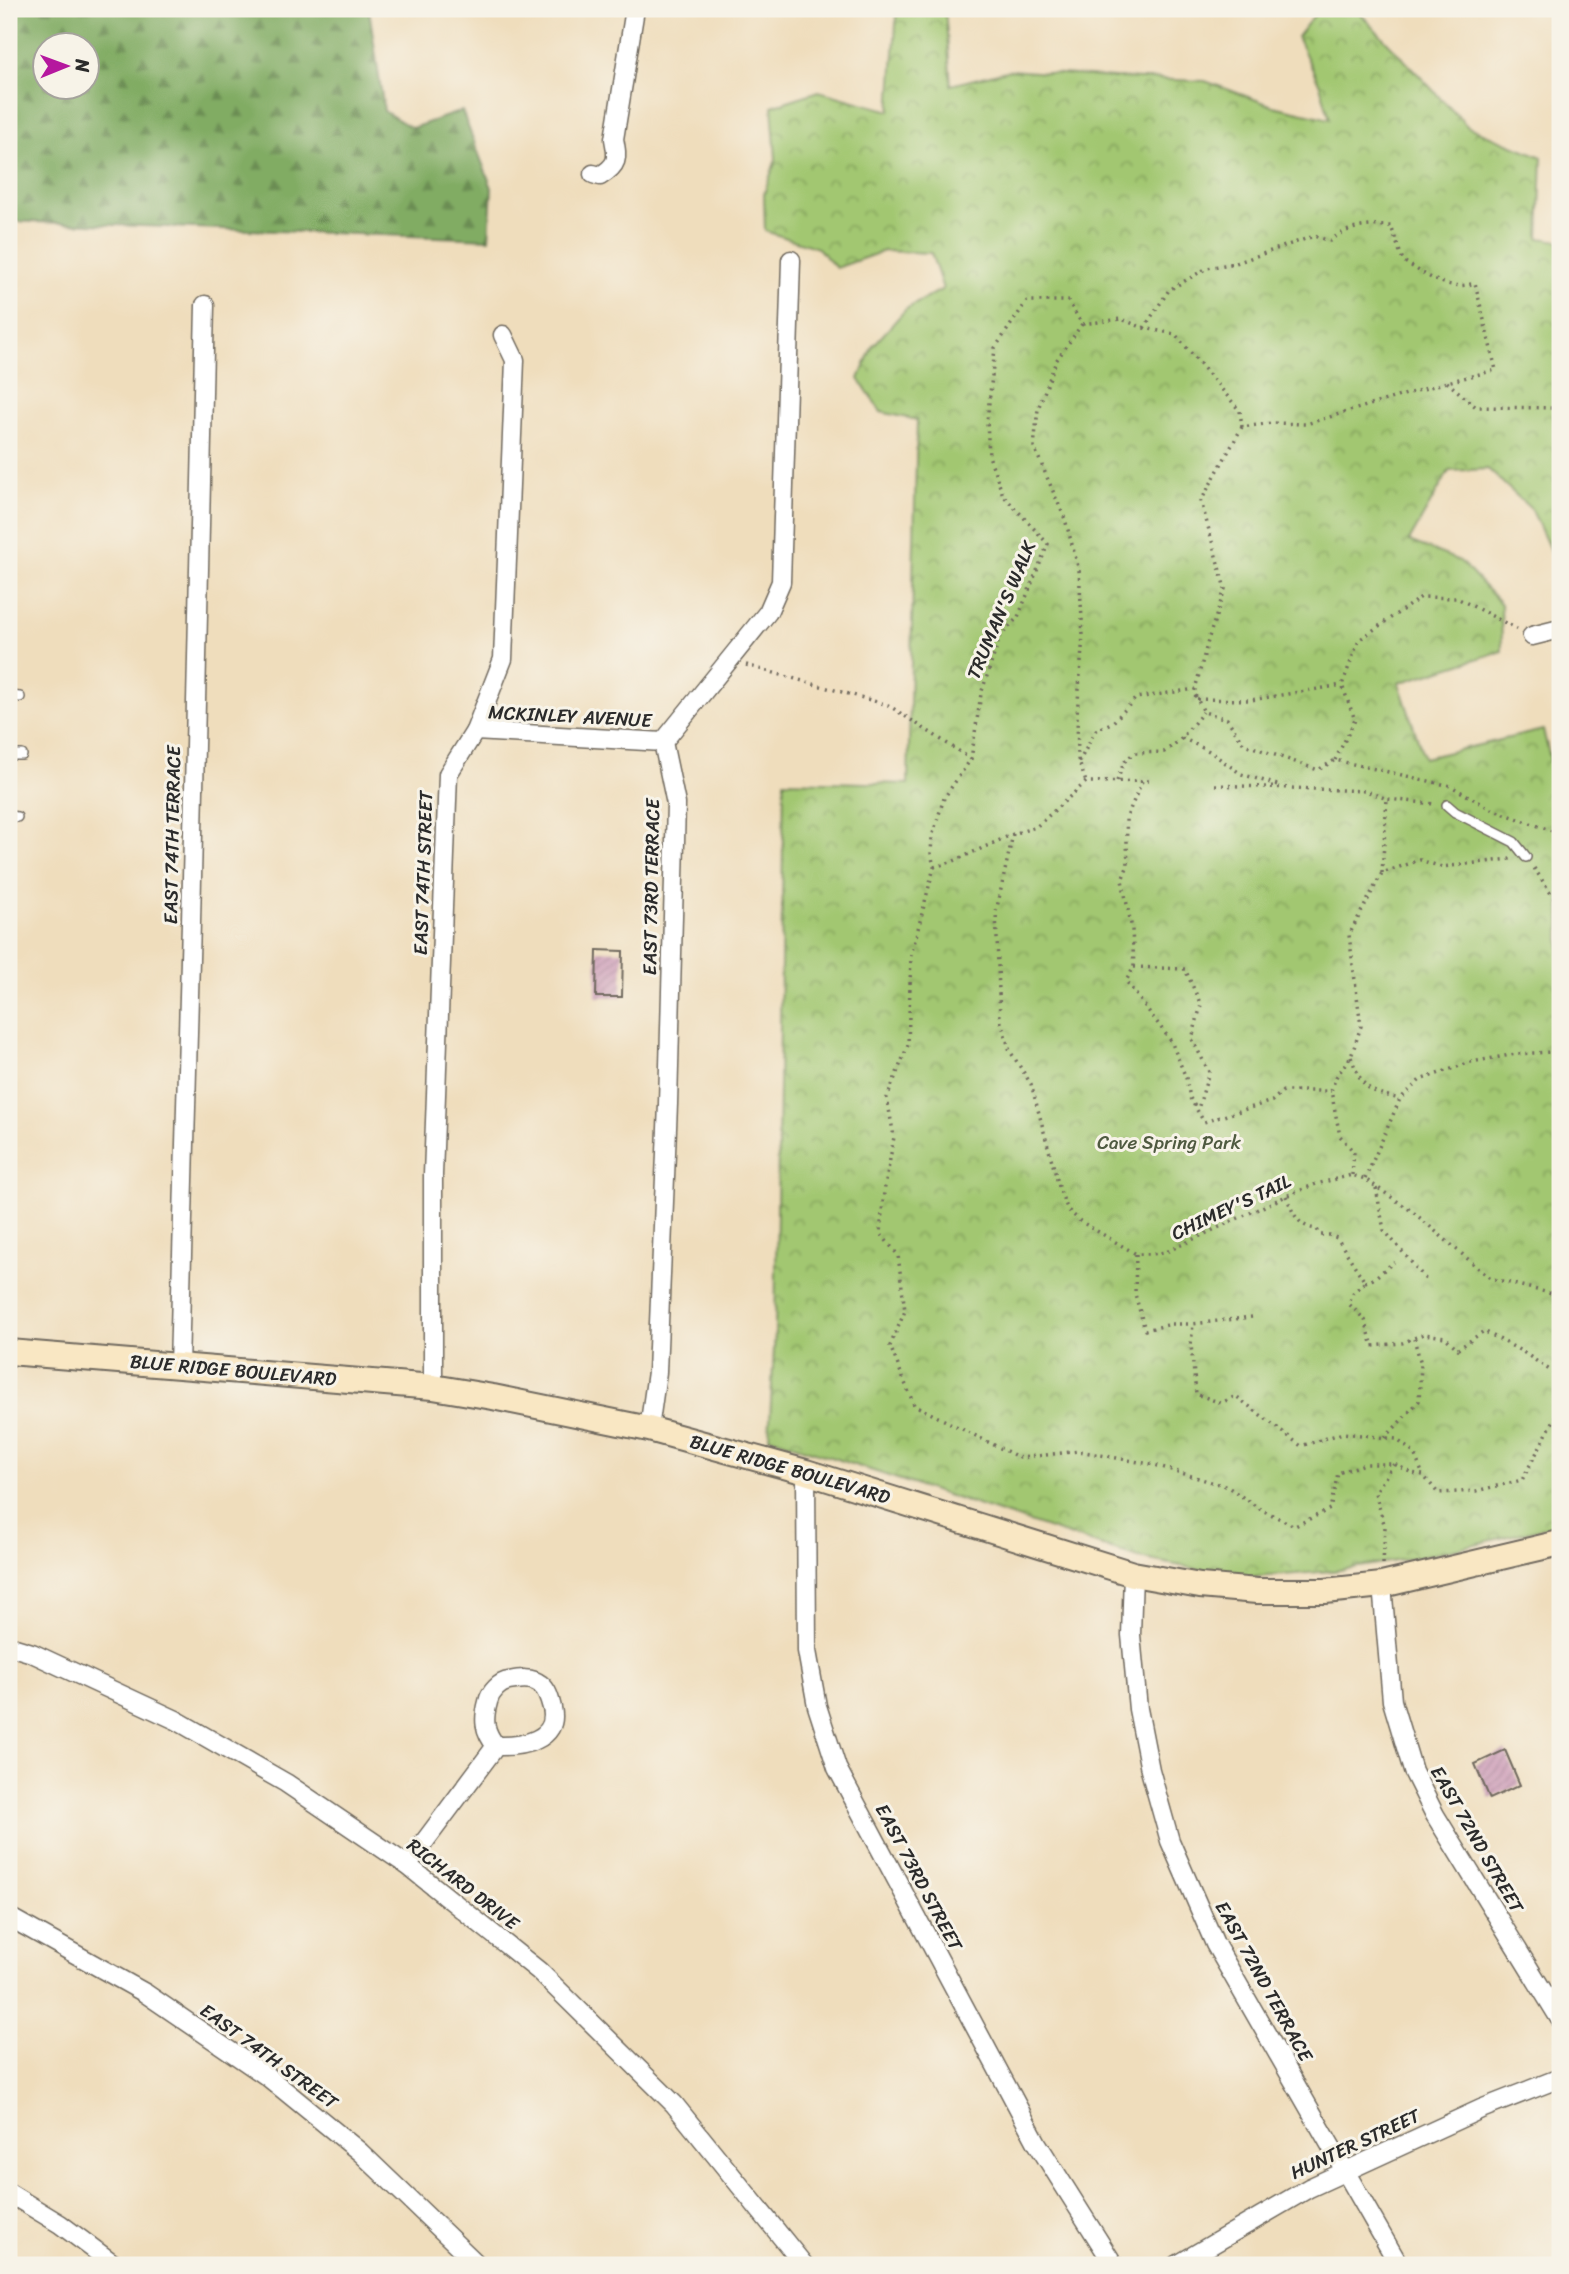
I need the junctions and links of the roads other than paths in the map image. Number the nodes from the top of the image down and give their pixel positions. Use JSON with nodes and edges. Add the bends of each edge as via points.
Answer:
{"nodes":[{"id":1,"x":635,"y":9,"type":"edge"},
{"id":2,"x":593,"y":174,"type":"dead end"},
{"id":3,"x":791,"y":260,"type":"dead end"},
{"id":4,"x":205,"y":305,"type":"dead end"},
{"id":5,"x":503,"y":335,"type":"dead end"},
{"id":6,"x":1560,"y":629,"type":"edge"},
{"id":7,"x":1532,"y":636,"type":"road end"},
{"id":8,"x":9,"y":696,"type":"edge"},
{"id":9,"x":20,"y":696,"type":"dead end"},
{"id":10,"x":475,"y":731,"type":"junction"},
{"id":11,"x":663,"y":742,"type":"junction"},
{"id":12,"x":9,"y":755,"type":"edge"},
{"id":13,"x":22,"y":755,"type":"dead end"},
{"id":14,"x":1447,"y":805,"type":"road end"},
{"id":15,"x":1526,"y":857,"type":"road end"},
{"id":16,"x":9,"y":1352,"type":"edge"},
{"id":17,"x":178,"y":1366,"type":"junction"},
{"id":18,"x":433,"y":1387,"type":"junction"},
{"id":19,"x":649,"y":1429,"type":"junction"},
{"id":20,"x":806,"y":1472,"type":"junction"},
{"id":21,"x":1560,"y":1544,"type":"edge"},
{"id":22,"x":1133,"y":1574,"type":"junction"},
{"id":23,"x":1382,"y":1585,"type":"junction"},
{"id":24,"x":9,"y":1646,"type":"edge"},
{"id":25,"x":496,"y":1746,"type":"junction"},
{"id":26,"x":407,"y":1865,"type":"junction"},
{"id":27,"x":9,"y":1917,"type":"edge"},
{"id":28,"x":1560,"y":2019,"type":"edge"},
{"id":29,"x":1560,"y":2077,"type":"edge"},
{"id":30,"x":1346,"y":2170,"type":"junction"},
{"id":31,"x":9,"y":2193,"type":"edge"},
{"id":32,"x":115,"y":2265,"type":"edge"},
{"id":33,"x":478,"y":2265,"type":"edge"},
{"id":34,"x":804,"y":2265,"type":"edge"},
{"id":35,"x":1114,"y":2265,"type":"edge"},
{"id":36,"x":1177,"y":2265,"type":"edge"},
{"id":37,"x":1399,"y":2265,"type":"edge"}],
"edges":[{"from":1,"to":2,"type":"street","via":[[614,139],[617,155],[613,168],[600,176]]},
{"from":3,"to":11,"type":"street","via":[[781,582],[768,612]]},
{"from":4,"to":17,"type":"street","name":"EAST 74TH TERRACE"},
{"from":5,"to":10,"type":"street","name":"EAST 74TH STREET","via":[[515,360],[503,659]]},
{"from":6,"to":7,"type":"street"},
{"from":8,"to":9,"type":"lane"},
{"from":10,"to":11,"type":"street","name":"MCKINLEY AVENUE"},
{"from":10,"to":18,"type":"street","name":"EAST 74TH STREET","via":[[448,774],[433,1175]]},
{"from":11,"to":19,"type":"street","name":"EAST 73RD TERRACE","via":[[676,804],[657,1372]]},
{"from":12,"to":13,"type":"lane"},
{"from":14,"to":15,"type":"lane","via":[[1514,842]]},
{"from":16,"to":17,"type":"main road","name":"BLUE RIDGE BOULEVARD"},
{"from":17,"to":18,"type":"main road","name":"BLUE RIDGE BOULEVARD"},
{"from":18,"to":19,"type":"main road","name":"BLUE RIDGE BOULEVARD"},
{"from":19,"to":20,"type":"main road","name":"BLUE RIDGE BOULEVARD"},
{"from":20,"to":22,"type":"main road","name":"BLUE RIDGE BOULEVARD"},
{"from":20,"to":35,"type":"street","name":"EAST 73RD STREET","via":[[807,1651],[817,1706],[837,1768],[1037,2143]]},
{"from":21,"to":23,"type":"main road","name":"BLUE RIDGE BOULEVARD"},
{"from":22,"to":23,"type":"main road","name":"BLUE RIDGE BOULEVARD","via":[[1257,1591]]},
{"from":22,"to":30,"type":"street","name":"EAST 72ND TERRACE","via":[[1131,1635],[1138,1709],[1170,1842],[1215,1944]]},
{"from":23,"to":28,"type":"street","name":"EAST 72ND STREET","via":[[1392,1700],[1413,1771],[1435,1815]]},
{"from":24,"to":26,"type":"street","name":"RICHARD DRIVE","via":[[176,1720],[286,1783]]},
{"from":25,"to":25,"type":"street","via":[[484,1718],[489,1695],[503,1682],[523,1678],[540,1684],[554,1716],[550,1728],[536,1741]]},
{"from":25,"to":26,"type":"street"},
{"from":26,"to":34,"type":"street","name":"RICHARD DRIVE","via":[[539,1971],[674,2104]]},
{"from":27,"to":33,"type":"street","name":"EAST 74TH STREET","via":[[145,1993],[268,2077],[360,2152]]},
{"from":29,"to":30,"type":"street","name":"HUNTER STREET"},
{"from":30,"to":36,"type":"street","name":"HUNTER STREET"},
{"from":30,"to":37,"type":"street","name":"EAST 72ND TERRACE"},
{"from":31,"to":32,"type":"street"}]}
